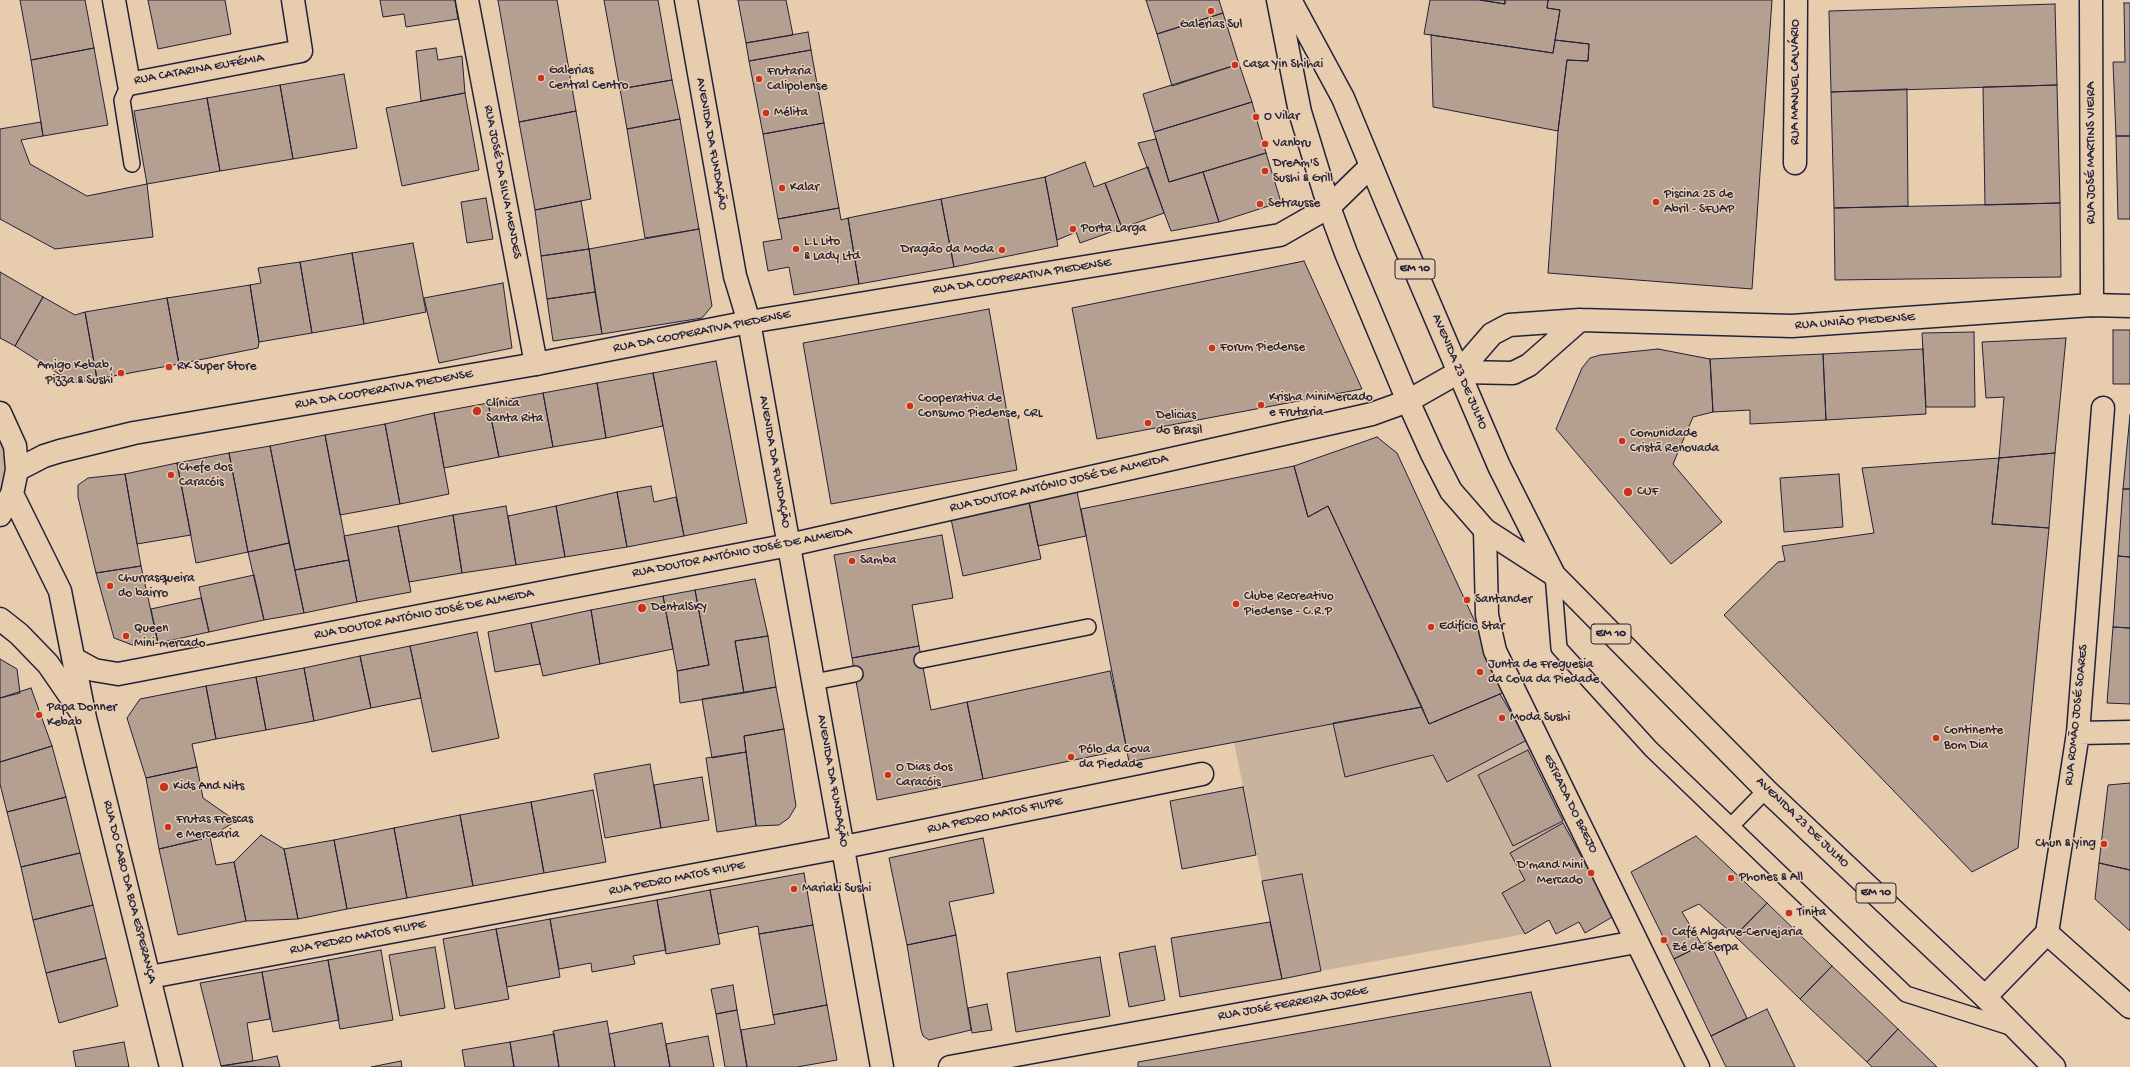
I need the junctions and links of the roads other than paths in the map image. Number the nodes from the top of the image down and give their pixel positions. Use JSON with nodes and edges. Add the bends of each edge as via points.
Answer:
{"nodes":[{"id":1,"x":114,"y":0,"type":"edge"},
{"id":2,"x":293,"y":0,"type":"edge"},
{"id":3,"x":467,"y":0,"type":"edge"},
{"id":4,"x":686,"y":0,"type":"edge"},
{"id":5,"x":1278,"y":0,"type":"edge"},
{"id":6,"x":1290,"y":0,"type":"edge"},
{"id":7,"x":1796,"y":0,"type":"edge"},
{"id":8,"x":2091,"y":0,"type":"edge"},
{"id":9,"x":129,"y":84,"type":"junction"},
{"id":10,"x":1796,"y":163,"type":"dead end"},
{"id":11,"x":132,"y":164,"type":"dead end"},
{"id":12,"x":1371,"y":166,"type":"junction"},
{"id":13,"x":1330,"y":207,"type":"junction"},
{"id":14,"x":2092,"y":306,"type":"junction"},
{"id":15,"x":2130,"y":306,"type":"edge"},
{"id":16,"x":1580,"y":320,"type":"junction"},
{"id":17,"x":749,"y":322,"type":"junction"},
{"id":18,"x":536,"y":364,"type":"junction"},
{"id":19,"x":1459,"y":372,"type":"junction"},
{"id":20,"x":1408,"y":401,"type":"junction"},
{"id":21,"x":2103,"y":408,"type":"dead end"},
{"id":22,"x":0,"y":413,"type":"edge"},
{"id":23,"x":17,"y":470,"type":"junction"},
{"id":24,"x":12,"y":494,"type":"junction"},
{"id":25,"x":0,"y":515,"type":"edge"},
{"id":26,"x":1485,"y":530,"type":"junction"},
{"id":27,"x":789,"y":545,"type":"junction"},
{"id":28,"x":1553,"y":574,"type":"junction"},
{"id":29,"x":0,"y":619,"type":"edge"},
{"id":30,"x":1088,"y":627,"type":"dead end"},
{"id":31,"x":74,"y":659,"type":"junction"},
{"id":32,"x":922,"y":660,"type":"dead end"},
{"id":33,"x":855,"y":674,"type":"dead end"},
{"id":34,"x":814,"y":682,"type":"junction"},
{"id":35,"x":85,"y":718,"type":"junction"},
{"id":36,"x":2130,"y":732,"type":"edge"},
{"id":37,"x":2078,"y":733,"type":"junction"},
{"id":38,"x":1202,"y":774,"type":"dead end"},
{"id":39,"x":1766,"y":790,"type":"junction"},
{"id":40,"x":1731,"y":826,"type":"junction"},
{"id":41,"x":844,"y":847,"type":"junction"},
{"id":42,"x":2047,"y":933,"type":"junction"},
{"id":43,"x":1636,"y":942,"type":"junction"},
{"id":44,"x":150,"y":977,"type":"junction"},
{"id":45,"x":1985,"y":997,"type":"junction"},
{"id":46,"x":2130,"y":1008,"type":"edge"},
{"id":47,"x":2019,"y":1030,"type":"junction"},
{"id":48,"x":171,"y":1067,"type":"edge"},
{"id":49,"x":882,"y":1067,"type":"edge"},
{"id":50,"x":950,"y":1067,"type":"edge"},
{"id":51,"x":1698,"y":1067,"type":"edge"},
{"id":52,"x":2054,"y":1067,"type":"edge"}],
"edges":[{"from":1,"to":9,"type":"street","name":"RUA CATARINA EUFÉMIA"},
{"from":2,"to":9,"type":"street","name":"RUA CATARINA EUFÉMIA","via":[[301,51]]},
{"from":3,"to":18,"type":"street","name":"RUA JOSÉ DA SILVA MENDES"},
{"from":4,"to":17,"type":"street","name":"AVENIDA DA FUNDAÇÃO","via":[[735,276]]},
{"from":5,"to":13,"type":"street","number":"EM 10","via":[[1300,112]]},
{"from":6,"to":12,"type":"street","number":"EM 10","via":[[1343,98]]},
{"from":7,"to":10,"type":"street","name":"RUA MANUEL CALVÁRIO"},
{"from":8,"to":14,"type":"street","name":"RUA JOSÉ MARTINS VIEIRA"},
{"from":9,"to":11,"type":"lane","via":[[122,100]]},
{"from":12,"to":13,"type":"street","name":"RUA DA COOPERATIVA PIEDENSE"},
{"from":12,"to":19,"type":"street","name":"AVENIDA 23 DE JULHO","number":"EM 10"},
{"from":13,"to":17,"type":"street","name":"RUA DA COOPERATIVA PIEDENSE","via":[[1280,235]]},
{"from":13,"to":20,"type":"street","name":"AVENIDA 23 DE JULHO","number":"EM 10","via":[[1346,253]]},
{"from":14,"to":15,"type":"street","name":"RUA UNIÃO PIEDENSE"},
{"from":14,"to":16,"type":"street","name":"RUA UNIÃO PIEDENSE","via":[[1792,326]]},
{"from":16,"to":19,"type":"street","via":[[1529,365],[1513,373]]},
{"from":16,"to":19,"type":"street","name":"RUA UNIÃO PIEDENSE","via":[[1509,325],[1492,334]]},
{"from":17,"to":18,"type":"street","name":"RUA DA COOPERATIVA PIEDENSE"},
{"from":17,"to":27,"type":"street","name":"AVENIDA DA FUNDAÇÃO"},
{"from":18,"to":23,"type":"street","name":"RUA DA COOPERATIVA PIEDENSE","via":[[134,433],[44,456]]},
{"from":19,"to":20,"type":"street","name":"RUA DOUTOR ANTÓNIO JOSÉ DE ALMEIDA"},
{"from":19,"to":28,"type":"street","name":"AVENIDA 23 DE JULHO","number":"EM 10","via":[[1499,466]]},
{"from":20,"to":26,"type":"street","name":"AVENIDA 23 DE JULHO","number":"EM 10","via":[[1451,491]]},
{"from":20,"to":27,"type":"street","name":"RUA DOUTOR ANTÓNIO JOSÉ DE ALMEIDA","via":[[1372,414]]},
{"from":21,"to":37,"type":"street","name":"RUA ROMÃO JOSÉ SOARES"},
{"from":22,"to":23,"type":"street","via":[[15,446]]},
{"from":23,"to":24,"type":"street"},
{"from":24,"to":25,"type":"street"},
{"from":24,"to":31,"type":"street","name":"RUA DO CABO DA BOA ESPERANÇA","via":[[60,591]]},
{"from":26,"to":28,"type":"street","name":"AVENIDA 23 DE JULHO","number":"EM 10"},
{"from":26,"to":43,"type":"street","name":"ESTRADA DO BREJO","via":[[1487,615],[1496,651]]},
{"from":27,"to":31,"type":"street","name":"RUA DOUTOR ANTÓNIO JOSÉ DE ALMEIDA","via":[[118,674],[94,670]]},
{"from":27,"to":34,"type":"street","name":"AVENIDA DA FUNDAÇÃO"},
{"from":28,"to":39,"type":"street","name":"AVENIDA 23 DE JULHO","number":"EM 10"},
{"from":28,"to":40,"type":"lane","via":[[1559,648],[1651,749]]},
{"from":29,"to":35,"type":"street","name":"RUA DO CABO DA BOA ESPERANÇA","via":[[19,634],[48,664]]},
{"from":30,"to":32,"type":"lane"},
{"from":31,"to":35,"type":"street","name":"RUA DO CABO DA BOA ESPERANÇA"},
{"from":33,"to":34,"type":"lane"},
{"from":34,"to":41,"type":"street","name":"AVENIDA DA FUNDAÇÃO"},
{"from":35,"to":44,"type":"street","name":"RUA DO CABO DA BOA ESPERANÇA"},
{"from":36,"to":37,"type":"street"},
{"from":37,"to":42,"type":"street","name":"RUA ROMÃO JOSÉ SOARES"},
{"from":38,"to":41,"type":"street","name":"RUA PEDRO MATOS FILIPE"},
{"from":39,"to":40,"type":"lane"},
{"from":39,"to":45,"type":"street","name":"AVENIDA 23 DE JULHO","number":"EM 10"},
{"from":40,"to":47,"type":"lane","via":[[1906,994]]},
{"from":41,"to":44,"type":"street","name":"RUA PEDRO MATOS FILIPE"},
{"from":41,"to":49,"type":"street","name":"AVENIDA DA FUNDAÇÃO"},
{"from":42,"to":45,"type":"street"},
{"from":42,"to":46,"type":"street"},
{"from":43,"to":50,"type":"street","name":"RUA JOSÉ FERREIRA JORGE"},
{"from":43,"to":51,"type":"street","name":"ESTRADA DO BREJO"},
{"from":44,"to":48,"type":"street","name":"RUA DO CABO DA BOA ESPERANÇA"},
{"from":45,"to":47,"type":"street","name":"AVENIDA 23 DE JULHO","number":"EM 10"},
{"from":47,"to":52,"type":"street","name":"AVENIDA 23 DE JULHO","number":"EM 10"}]}
